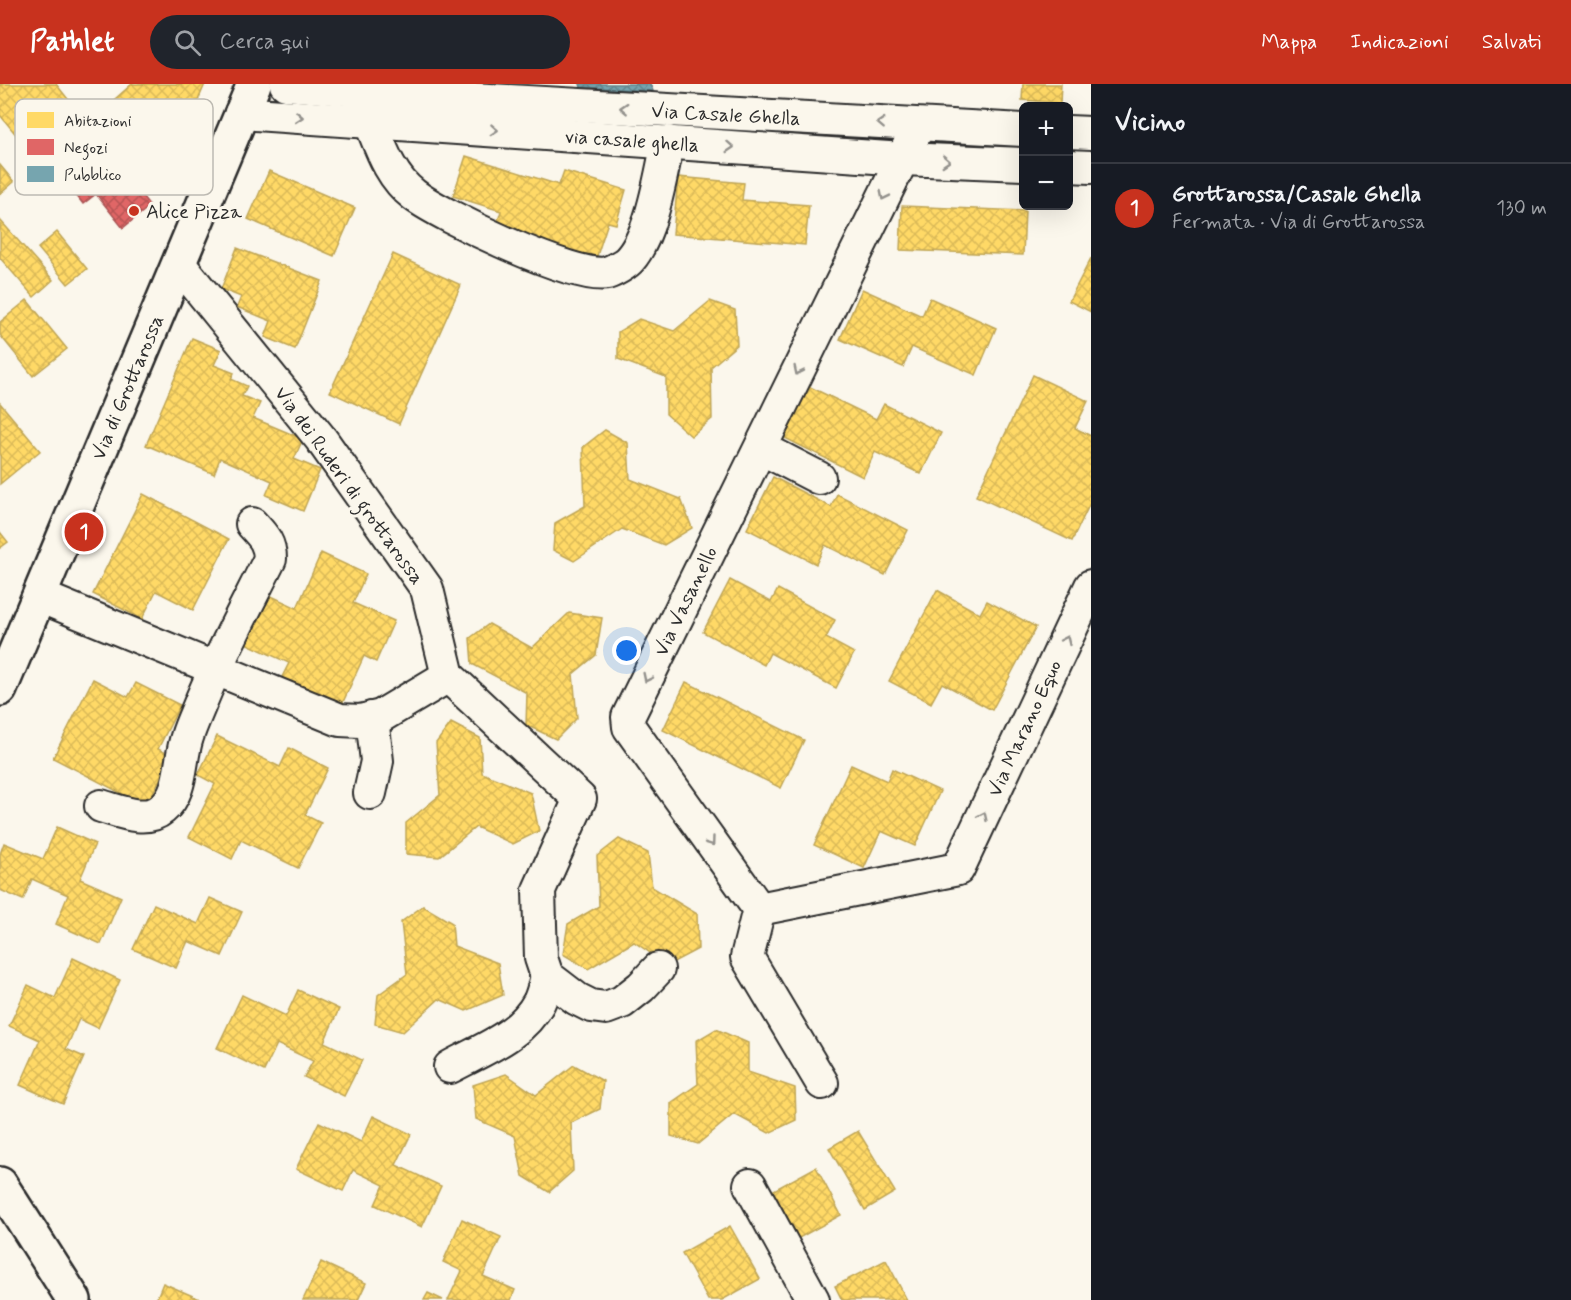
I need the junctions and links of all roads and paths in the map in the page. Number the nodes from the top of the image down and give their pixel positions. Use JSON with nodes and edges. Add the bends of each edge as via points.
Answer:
{"nodes":[{"id":1,"x":285,"y":84,"type":"edge"},
{"id":2,"x":459,"y":91,"type":"edge"},
{"id":3,"x":247,"y":98,"type":"edge"},
{"id":4,"x":370,"y":121,"type":"junction"},
{"id":5,"x":920,"y":125,"type":"junction"},
{"id":6,"x":434,"y":126,"type":"junction"},
{"id":7,"x":1019,"y":130,"type":"edge"},
{"id":8,"x":1073,"y":132,"type":"edge"},
{"id":9,"x":1091,"y":133,"type":"edge"},
{"id":10,"x":668,"y":142,"type":"junction"},
{"id":11,"x":903,"y":159,"type":"junction"},
{"id":12,"x":1019,"y":164,"type":"edge"},
{"id":13,"x":1073,"y":166,"type":"edge"},
{"id":14,"x":1091,"y":167,"type":"edge"},
{"id":15,"x":213,"y":181,"type":"edge"},
{"id":16,"x":207,"y":195,"type":"edge"},
{"id":17,"x":179,"y":264,"type":"junction"},
{"id":18,"x":760,"y":448,"type":"junction"},
{"id":19,"x":819,"y":478,"type":"dead end"},
{"id":20,"x":252,"y":524,"type":"dead end"},
{"id":21,"x":1091,"y":586,"type":"edge"},
{"id":22,"x":39,"y":596,"type":"junction"},
{"id":23,"x":4,"y":665,"type":"edge"},
{"id":24,"x":215,"y":669,"type":"junction"},
{"id":25,"x":448,"y":676,"type":"junction"},
{"id":26,"x":372,"y":718,"type":"junction"},
{"id":27,"x":370,"y":793,"type":"dead end"},
{"id":28,"x":101,"y":806,"type":"dead end"},
{"id":29,"x":759,"y":909,"type":"junction"},
{"id":30,"x":544,"y":967,"type":"junction"},
{"id":31,"x":658,"y":969,"type":"dead end"},
{"id":32,"x":450,"y":1067,"type":"dead end"},
{"id":33,"x":822,"y":1083,"type":"dead end"},
{"id":34,"x":0,"y":1184,"type":"edge"},
{"id":35,"x":750,"y":1185,"type":"dead end"},
{"id":36,"x":74,"y":1300,"type":"edge"},
{"id":37,"x":813,"y":1300,"type":"edge"}],
"edges":[{"from":1,"to":2,"type":"street","name":"Via Casale Ghella"},
{"from":5,"to":2,"type":"street","name":"Via Casale Ghella","one_way":true},
{"from":2,"to":6,"type":"street"},
{"from":3,"to":4,"type":"street","name":"via casale ghella","one_way":true},
{"from":3,"to":15,"type":"street","name":"Via di Grottarossa"},
{"from":4,"to":6,"type":"street","name":"via casale ghella"},
{"from":4,"to":10,"type":"street","via":[[393,174],[413,195],[486,236],[581,272],[606,273],[630,260],[645,232]]},
{"from":5,"to":7,"type":"street","name":"Via Casale Ghella"},
{"from":5,"to":11,"type":"street","name":"Via Vasanello"},
{"from":6,"to":10,"type":"street","name":"via casale ghella","one_way":true},
{"from":8,"to":9,"type":"street"},
{"from":10,"to":11,"type":"street","name":"via casale ghella","one_way":true},
{"from":11,"to":12,"type":"street","name":"via casale ghella","one_way":true},
{"from":11,"to":18,"type":"street","name":"Via Vasanello","one_way":true},
{"from":13,"to":14,"type":"street"},
{"from":16,"to":17,"type":"street","name":"Via di Grottarossa"},
{"from":17,"to":22,"type":"street","name":"Via di Grottarossa"},
{"from":17,"to":25,"type":"street","name":"Via dei Ruderi di grottarossa","via":[[321,439],[427,588]]},
{"from":18,"to":19,"type":"street"},
{"from":18,"to":29,"type":"street","name":"Via Vasanello","one_way":true,"via":[[627,720]]},
{"from":20,"to":24,"type":"street","via":[[266,539],[270,558]]},
{"from":29,"to":21,"type":"street","name":"Via Marano Equo","one_way":true,"via":[[958,869]]},
{"from":22,"to":23,"type":"street","name":"Via di Grottarossa"},
{"from":22,"to":24,"type":"street"},
{"from":24,"to":26,"type":"street","via":[[340,720]]},
{"from":24,"to":28,"type":"street","via":[[187,735],[173,799],[161,811],[145,816]]},
{"from":25,"to":26,"type":"street"},
{"from":25,"to":30,"type":"street","via":[[580,799],[539,890]]},
{"from":26,"to":27,"type":"street","via":[[377,761]]},
{"from":29,"to":33,"type":"street","via":[[747,957]]},
{"from":30,"to":31,"type":"street","via":[[577,999],[606,1008],[622,1002]]},
{"from":30,"to":32,"type":"street","via":[[540,1000],[528,1019],[515,1032]]},
{"from":34,"to":36,"type":"street"},
{"from":35,"to":37,"type":"street"}]}
